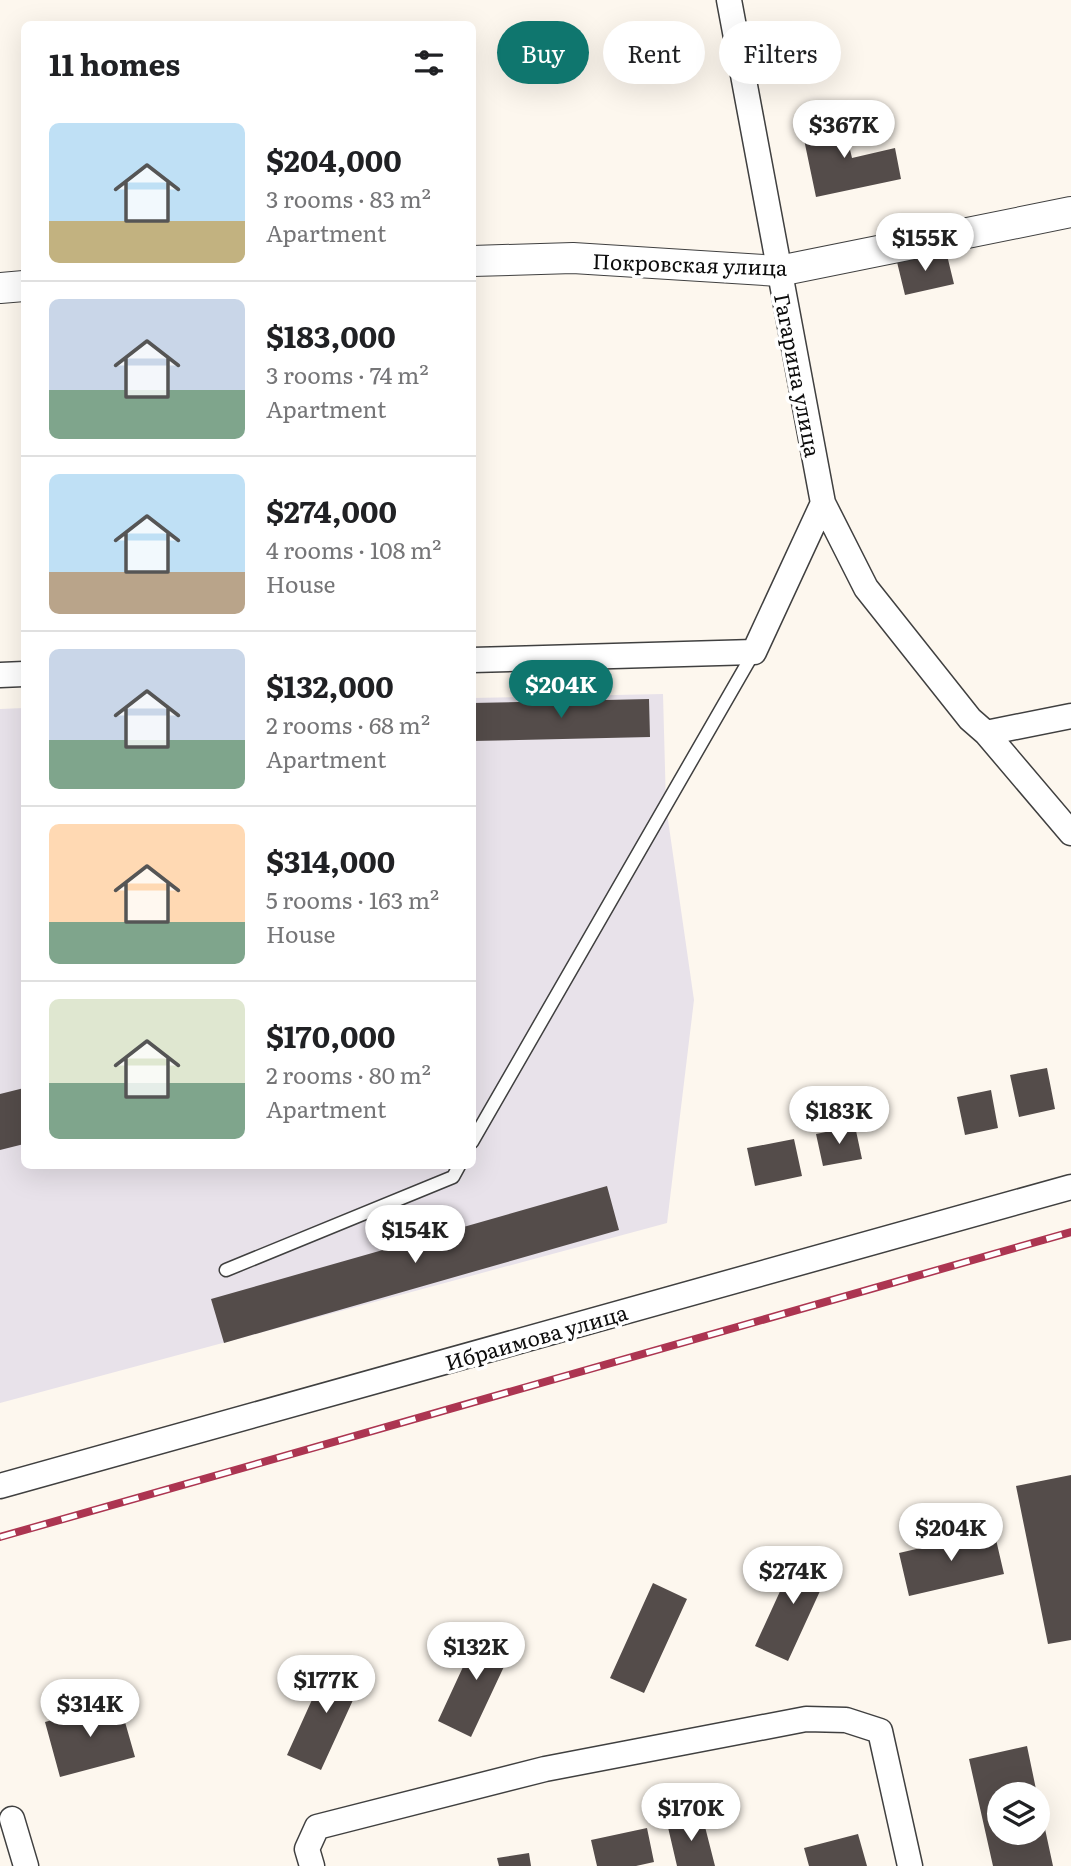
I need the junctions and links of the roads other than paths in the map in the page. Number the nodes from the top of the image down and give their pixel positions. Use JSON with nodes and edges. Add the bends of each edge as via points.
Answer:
{"nodes":[{"id":1,"x":729,"y":0,"type":"edge"},
{"id":2,"x":1071,"y":212,"type":"edge"},
{"id":3,"x":476,"y":261,"type":"edge"},
{"id":4,"x":779,"y":271,"type":"junction"},
{"id":5,"x":21,"y":286,"type":"edge"},
{"id":6,"x":0,"y":288,"type":"edge"},
{"id":7,"x":823,"y":503,"type":"junction"},
{"id":8,"x":754,"y":652,"type":"junction"},
{"id":9,"x":476,"y":660,"type":"edge"},
{"id":10,"x":21,"y":674,"type":"edge"},
{"id":11,"x":0,"y":675,"type":"edge"},
{"id":12,"x":1071,"y":716,"type":"edge"},
{"id":13,"x":986,"y":733,"type":"junction"},
{"id":14,"x":1071,"y":833,"type":"edge"},
{"id":15,"x":476,"y":1135,"type":"edge"},
{"id":16,"x":457,"y":1169,"type":"edge"},
{"id":17,"x":1071,"y":1187,"type":"edge"},
{"id":18,"x":226,"y":1270,"type":"dead end"},
{"id":19,"x":0,"y":1486,"type":"edge"},
{"id":20,"x":12,"y":1819,"type":"dead end"},
{"id":21,"x":26,"y":1866,"type":"edge"},
{"id":22,"x":312,"y":1866,"type":"edge"},
{"id":23,"x":910,"y":1866,"type":"edge"}],
"edges":[{"from":1,"to":4,"type":"street","name":"Гагарина улица"},
{"from":2,"to":4,"type":"street","name":"Покровская улица"},
{"from":3,"to":4,"type":"street","name":"Покровская улица","via":[[573,258]]},
{"from":4,"to":7,"type":"street","name":"Гагарина улица"},
{"from":5,"to":6,"type":"street"},
{"from":7,"to":8,"type":"street"},
{"from":7,"to":13,"type":"street","name":"Гагарина улица","via":[[866,588]]},
{"from":8,"to":9,"type":"street"},
{"from":8,"to":15,"type":"lane"},
{"from":10,"to":11,"type":"street"},
{"from":12,"to":13,"type":"street"},
{"from":13,"to":14,"type":"street","name":"Гагарина улица"},
{"from":16,"to":18,"type":"lane","via":[[453,1177]]},
{"from":17,"to":19,"type":"street","name":"Ибраимова улица"},
{"from":20,"to":21,"type":"street"},
{"from":22,"to":23,"type":"street","via":[[307,1849],[317,1827],[545,1769],[806,1720],[846,1720],[880,1731]]}]}
